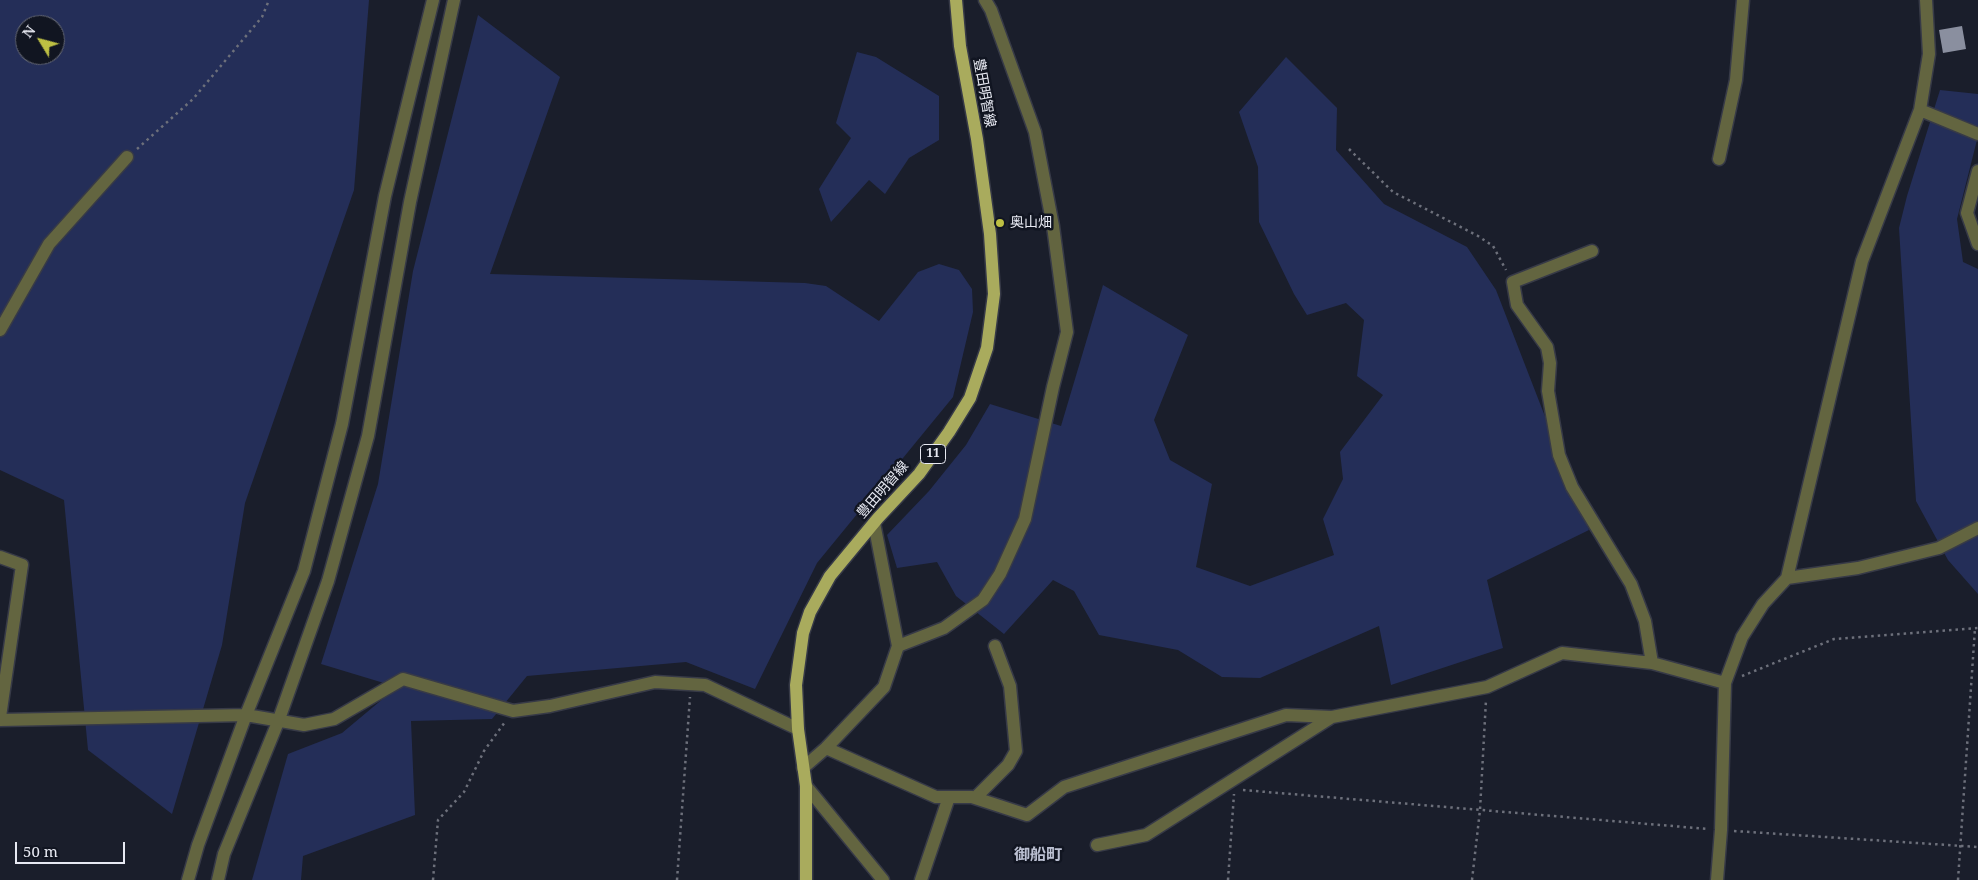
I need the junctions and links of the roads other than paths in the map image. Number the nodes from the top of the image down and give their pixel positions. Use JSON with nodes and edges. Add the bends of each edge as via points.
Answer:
{"nodes":[{"id":1,"x":433,"y":0,"type":"edge"},
{"id":2,"x":454,"y":0,"type":"edge"},
{"id":3,"x":956,"y":0,"type":"edge"},
{"id":4,"x":986,"y":0,"type":"edge"},
{"id":5,"x":1743,"y":0,"type":"edge"},
{"id":6,"x":1926,"y":0,"type":"edge"},
{"id":7,"x":1920,"y":110,"type":"junction"},
{"id":8,"x":1978,"y":134,"type":"edge"},
{"id":9,"x":127,"y":157,"type":"road end"},
{"id":10,"x":1719,"y":159,"type":"dead end"},
{"id":11,"x":1978,"y":171,"type":"edge"},
{"id":12,"x":1978,"y":244,"type":"edge"},
{"id":13,"x":1592,"y":251,"type":"dead end"},
{"id":14,"x":0,"y":330,"type":"edge"},
{"id":15,"x":874,"y":523,"type":"junction"},
{"id":16,"x":1978,"y":528,"type":"edge"},
{"id":17,"x":0,"y":557,"type":"edge"},
{"id":18,"x":1787,"y":578,"type":"junction"},
{"id":19,"x":898,"y":646,"type":"junction"},
{"id":20,"x":996,"y":646,"type":"dead end"},
{"id":21,"x":1652,"y":663,"type":"junction"},
{"id":22,"x":1726,"y":683,"type":"junction"},
{"id":23,"x":246,"y":715,"type":"junction"},
{"id":24,"x":1332,"y":717,"type":"junction"},
{"id":25,"x":0,"y":718,"type":"edge"},
{"id":26,"x":278,"y":722,"type":"junction"},
{"id":27,"x":798,"y":729,"type":"junction"},
{"id":28,"x":826,"y":748,"type":"junction"},
{"id":29,"x":803,"y":768,"type":"junction"},
{"id":30,"x":806,"y":786,"type":"junction"},
{"id":31,"x":950,"y":796,"type":"junction"},
{"id":32,"x":975,"y":798,"type":"junction"},
{"id":33,"x":1097,"y":846,"type":"dead end"},
{"id":34,"x":188,"y":880,"type":"edge"},
{"id":35,"x":218,"y":880,"type":"edge"},
{"id":36,"x":806,"y":880,"type":"edge"},
{"id":37,"x":883,"y":880,"type":"edge"},
{"id":38,"x":921,"y":880,"type":"edge"},
{"id":39,"x":1717,"y":880,"type":"edge"}],
"edges":[{"from":1,"to":23,"type":"street","via":[[385,196],[342,424],[304,570]]},
{"from":2,"to":26,"type":"street","via":[[410,202],[368,436],[328,581]]},
{"from":3,"to":15,"type":"main road","name":"豊田明智線","number":"11","via":[[960,46],[990,234],[994,294],[987,348],[970,398],[949,432],[919,474]]},
{"from":4,"to":19,"type":"street","via":[[1035,132],[1053,226],[1067,332],[1025,519],[1000,574],[983,600],[944,628]]},
{"from":5,"to":10,"type":"street","via":[[1736,80]]},
{"from":6,"to":7,"type":"street","via":[[1929,54]]},
{"from":7,"to":8,"type":"street"},
{"from":7,"to":18,"type":"street","via":[[1862,261]]},
{"from":9,"to":14,"type":"street","via":[[49,244]]},
{"from":11,"to":12,"type":"street","via":[[1967,213]]},
{"from":13,"to":21,"type":"street","via":[[1513,282],[1517,305],[1547,347],[1550,363],[1548,391],[1559,455],[1572,487],[1631,584],[1645,620]]},
{"from":15,"to":19,"type":"street"},
{"from":15,"to":27,"type":"main road","name":"豊田明智線","number":"11","via":[[830,576],[810,612],[797,670]]},
{"from":16,"to":18,"type":"street","via":[[1939,548],[1858,568]]},
{"from":17,"to":25,"type":"street","via":[[22,565]]},
{"from":18,"to":22,"type":"street","via":[[1763,604],[1742,637]]},
{"from":19,"to":28,"type":"street","via":[[884,687]]},
{"from":20,"to":32,"type":"street","via":[[1010,686],[1016,751],[1008,765]]},
{"from":21,"to":22,"type":"street"},
{"from":21,"to":24,"type":"street","via":[[1562,653],[1487,687]]},
{"from":22,"to":39,"type":"street"},
{"from":23,"to":25,"type":"street"},
{"from":23,"to":26,"type":"street"},
{"from":23,"to":34,"type":"street"},
{"from":24,"to":32,"type":"street","via":[[1286,715],[1064,787],[1027,815]]},
{"from":24,"to":33,"type":"street","via":[[1146,835]]},
{"from":26,"to":27,"type":"street","via":[[304,725],[334,719],[403,679],[513,711],[550,706],[654,682],[705,685]]},
{"from":26,"to":35,"type":"street","via":[[224,854]]},
{"from":27,"to":29,"type":"main road","name":"豊田明智線","number":"11"},
{"from":28,"to":29,"type":"street"},
{"from":28,"to":31,"type":"street","via":[[936,797]]},
{"from":29,"to":30,"type":"main road","name":"豊田明智線","number":"11"},
{"from":30,"to":36,"type":"main road","name":"豊田明智線","number":"11"},
{"from":30,"to":37,"type":"street"},
{"from":31,"to":32,"type":"street"},
{"from":31,"to":38,"type":"street"}]}
